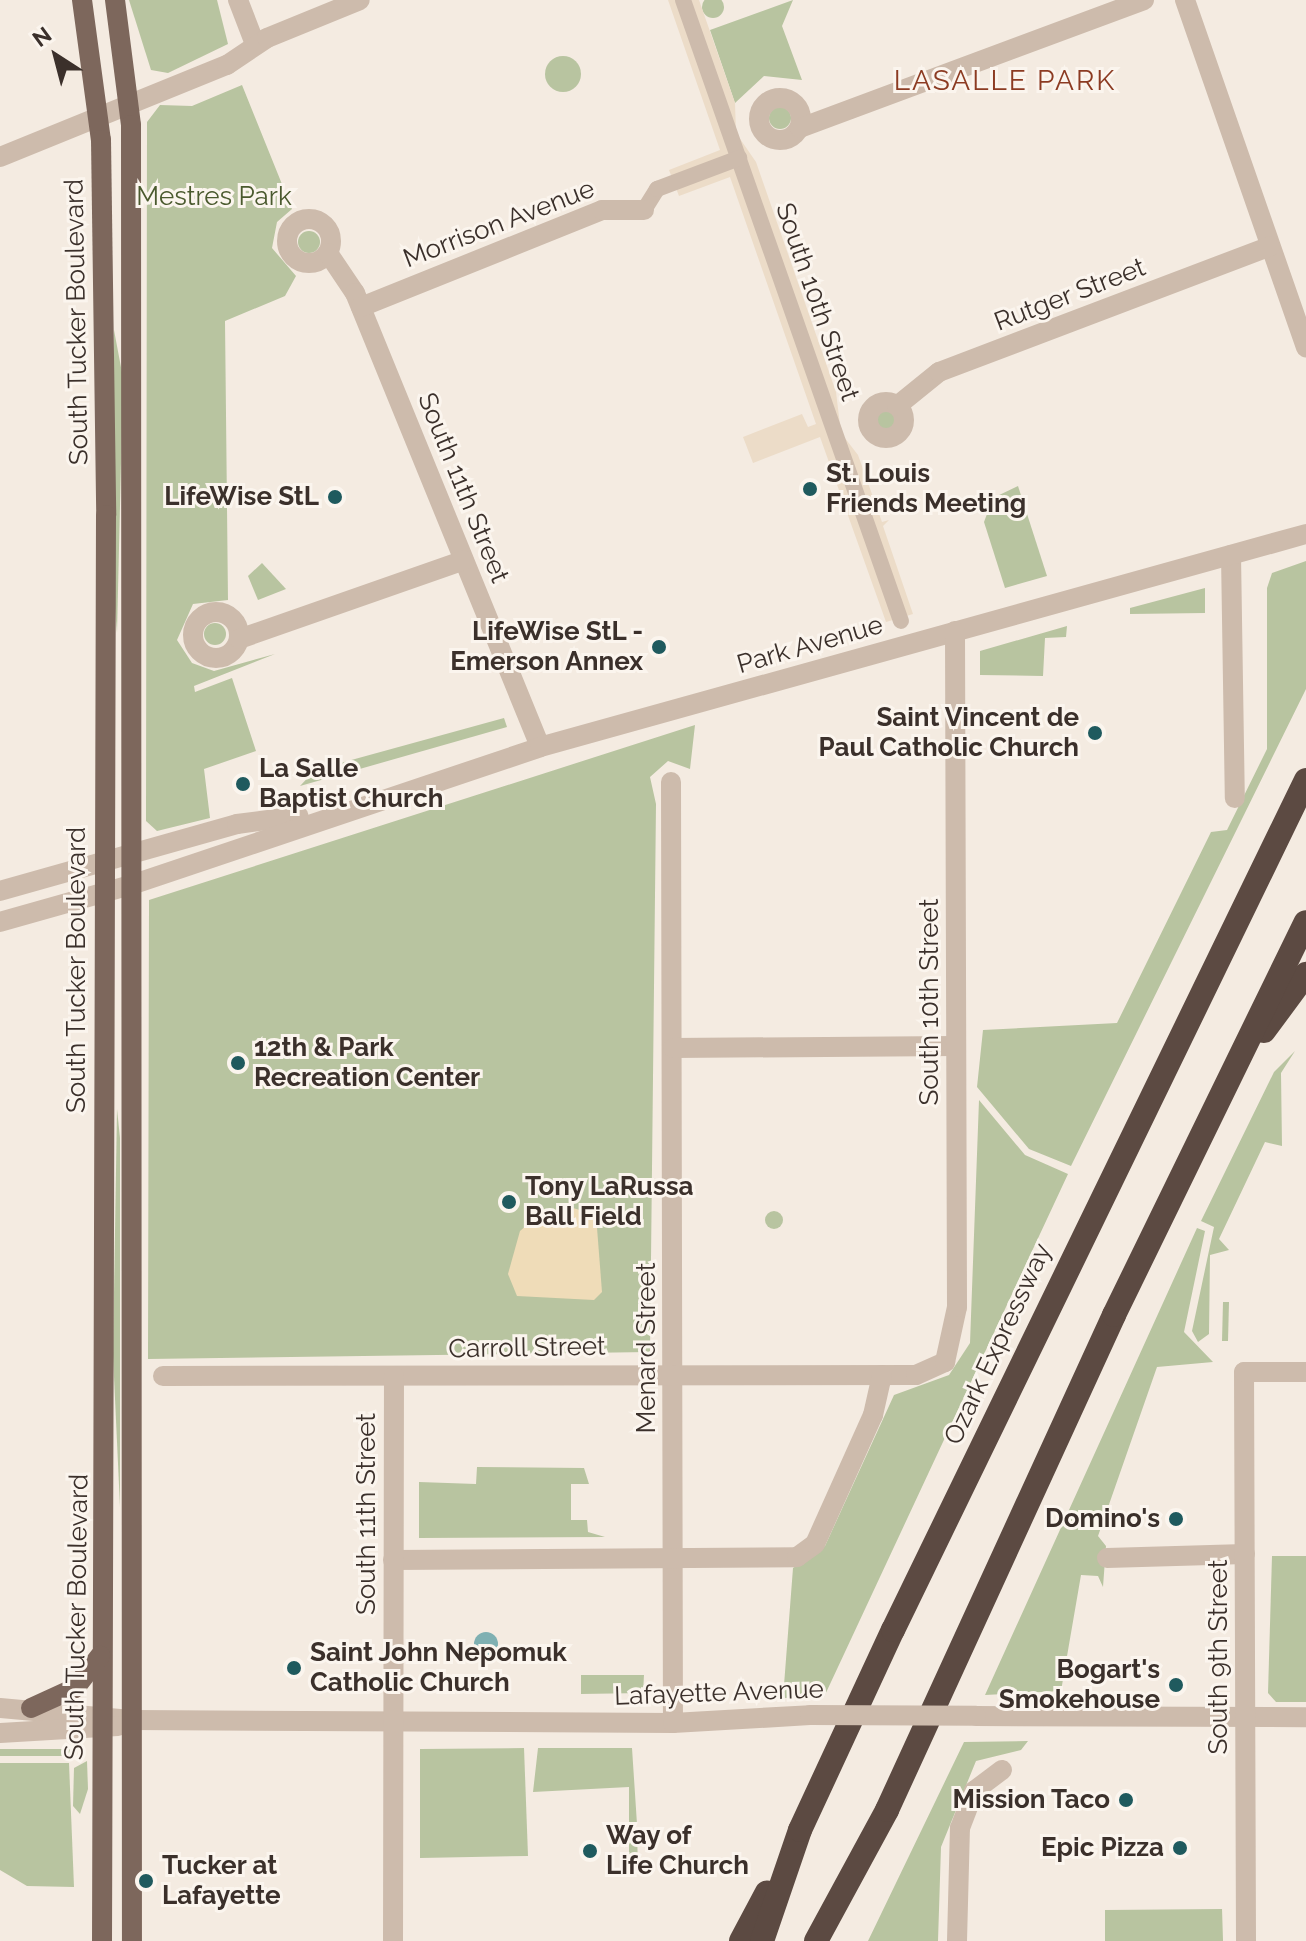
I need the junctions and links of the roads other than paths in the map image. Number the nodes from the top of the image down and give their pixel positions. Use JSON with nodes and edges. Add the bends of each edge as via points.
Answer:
{"nodes":[{"id":1,"x":82,"y":0,"type":"edge"},
{"id":2,"x":115,"y":0,"type":"edge"},
{"id":3,"x":238,"y":0,"type":"edge"},
{"id":4,"x":360,"y":0,"type":"edge"},
{"id":5,"x":683,"y":0,"type":"edge"},
{"id":6,"x":1144,"y":0,"type":"edge"},
{"id":7,"x":1185,"y":0,"type":"edge"},
{"id":8,"x":255,"y":44,"type":"junction"},
{"id":9,"x":130,"y":104,"type":"junction"},
{"id":10,"x":99,"y":117,"type":"junction"},
{"id":11,"x":800,"y":128,"type":"dead end"},
{"id":12,"x":0,"y":157,"type":"edge"},
{"id":13,"x":739,"y":158,"type":"junction"},
{"id":14,"x":644,"y":210,"type":"joint"},
{"id":15,"x":1270,"y":246,"type":"junction"},
{"id":16,"x":328,"y":253,"type":"dead end"},
{"id":17,"x":361,"y":307,"type":"junction"},
{"id":18,"x":1306,"y":348,"type":"edge"},
{"id":19,"x":897,"y":406,"type":"dead end"},
{"id":20,"x":1306,"y":534,"type":"edge"},
{"id":21,"x":1231,"y":555,"type":"junction"},
{"id":22,"x":464,"y":560,"type":"junction"},
{"id":23,"x":901,"y":621,"type":"dead end"},
{"id":24,"x":955,"y":631,"type":"junction"},
{"id":25,"x":239,"y":639,"type":"dead end"},
{"id":26,"x":540,"y":747,"type":"junction"},
{"id":27,"x":1306,"y":780,"type":"edge"},
{"id":28,"x":671,"y":782,"type":"dead end"},
{"id":29,"x":1235,"y":798,"type":"dead end"},
{"id":30,"x":330,"y":813,"type":"junction"},
{"id":31,"x":135,"y":854,"type":"junction"},
{"id":32,"x":102,"y":863,"type":"junction"},
{"id":33,"x":134,"y":884,"type":"junction"},
{"id":34,"x":0,"y":891,"type":"edge"},
{"id":35,"x":102,"y":894,"type":"junction"},
{"id":36,"x":0,"y":922,"type":"edge"},
{"id":37,"x":1306,"y":922,"type":"edge"},
{"id":38,"x":1306,"y":974,"type":"edge"},
{"id":39,"x":955,"y":1046,"type":"junction"},
{"id":40,"x":673,"y":1048,"type":"junction"},
{"id":41,"x":1227,"y":1081,"type":"junction"},
{"id":42,"x":939,"y":1368,"type":"joint"},
{"id":43,"x":1306,"y":1372,"type":"edge"},
{"id":44,"x":672,"y":1373,"type":"junction"},
{"id":45,"x":882,"y":1375,"type":"junction"},
{"id":46,"x":163,"y":1376,"type":"dead end"},
{"id":47,"x":394,"y":1376,"type":"junction"},
{"id":48,"x":1245,"y":1554,"type":"junction"},
{"id":49,"x":673,"y":1557,"type":"junction"},
{"id":50,"x":1107,"y":1558,"type":"dead end"},
{"id":51,"x":393,"y":1560,"type":"junction"},
{"id":52,"x":100,"y":1656,"type":"junction"},
{"id":53,"x":0,"y":1708,"type":"edge"},
{"id":54,"x":31,"y":1708,"type":"junction"},
{"id":55,"x":1306,"y":1717,"type":"edge"},
{"id":56,"x":1245,"y":1718,"type":"junction"},
{"id":57,"x":133,"y":1720,"type":"junction"},
{"id":58,"x":101,"y":1722,"type":"junction"},
{"id":59,"x":393,"y":1722,"type":"junction"},
{"id":60,"x":673,"y":1723,"type":"junction"},
{"id":61,"x":0,"y":1733,"type":"edge"},
{"id":62,"x":1002,"y":1770,"type":"dead end"},
{"id":63,"x":887,"y":1810,"type":"junction"},
{"id":64,"x":800,"y":1830,"type":"junction"},
{"id":65,"x":102,"y":1941,"type":"edge"},
{"id":66,"x":132,"y":1941,"type":"edge"},
{"id":67,"x":393,"y":1941,"type":"edge"},
{"id":68,"x":741,"y":1941,"type":"edge"},
{"id":69,"x":762,"y":1941,"type":"edge"},
{"id":70,"x":816,"y":1941,"type":"edge"},
{"id":71,"x":830,"y":1941,"type":"edge"},
{"id":72,"x":957,"y":1941,"type":"edge"},
{"id":73,"x":1246,"y":1941,"type":"edge"}],
"edges":[{"from":1,"to":10,"type":"main road","name":"South Tucker Boulevard"},
{"from":2,"to":9,"type":"main road","name":"South Tucker Boulevard"},
{"from":3,"to":8,"type":"street"},
{"from":4,"to":8,"type":"street"},
{"from":5,"to":13,"type":"street","name":"South 10th Street"},
{"from":6,"to":11,"type":"street"},
{"from":7,"to":15,"type":"street"},
{"from":8,"to":9,"type":"street","via":[[227,65]]},
{"from":9,"to":10,"type":"street"},
{"from":9,"to":31,"type":"main road","name":"South Tucker Boulevard"},
{"from":10,"to":12,"type":"street"},
{"from":10,"to":32,"type":"main road","name":"South Tucker Boulevard"},
{"from":13,"to":14,"type":"street","name":"Morrison Avenue","via":[[657,189]]},
{"from":13,"to":23,"type":"street","name":"South 10th Street"},
{"from":14,"to":17,"type":"street","name":"Morrison Avenue","via":[[602,210]]},
{"from":15,"to":18,"type":"street"},
{"from":15,"to":19,"type":"street","name":"Rutger Street","via":[[939,372]]},
{"from":16,"to":17,"type":"street","name":"South 11th Street"},
{"from":17,"to":22,"type":"street","name":"South 11th Street"},
{"from":20,"to":21,"type":"street","name":"Park Avenue"},
{"from":21,"to":24,"type":"street","name":"Park Avenue"},
{"from":21,"to":29,"type":"street"},
{"from":22,"to":25,"type":"street"},
{"from":22,"to":26,"type":"street","name":"South 11th Street"},
{"from":24,"to":26,"type":"street","name":"Park Avenue"},
{"from":24,"to":39,"type":"street","name":"South 10th Street"},
{"from":26,"to":30,"type":"street","name":"Park Avenue"},
{"from":27,"to":64,"type":"highway","name":"Ozark Expressway","via":[[1118,1155]]},
{"from":28,"to":40,"type":"street","name":"Menard Street"},
{"from":30,"to":31,"type":"street","name":"Park Avenue","via":[[237,824]]},
{"from":30,"to":33,"type":"street","name":"Park Avenue"},
{"from":31,"to":32,"type":"street","name":"Park Avenue"},
{"from":31,"to":33,"type":"main road","name":"South Tucker Boulevard"},
{"from":32,"to":34,"type":"street","name":"Park Avenue"},
{"from":32,"to":35,"type":"main road","name":"South Tucker Boulevard"},
{"from":33,"to":35,"type":"street","name":"Park Avenue"},
{"from":33,"to":57,"type":"main road","name":"South Tucker Boulevard"},
{"from":35,"to":36,"type":"street","name":"Park Avenue"},
{"from":35,"to":52,"type":"main road","name":"South Tucker Boulevard"},
{"from":37,"to":41,"type":"highway"},
{"from":38,"to":41,"type":"highway"},
{"from":39,"to":40,"type":"street"},
{"from":39,"to":42,"type":"street","name":"South 10th Street","via":[[956,1330]]},
{"from":40,"to":44,"type":"street","name":"Menard Street"},
{"from":41,"to":63,"type":"highway"},
{"from":42,"to":45,"type":"street","name":"Carroll Street"},
{"from":43,"to":48,"type":"street","name":"South 9th Street","via":[[1244,1372]]},
{"from":44,"to":45,"type":"street","name":"Carroll Street"},
{"from":44,"to":47,"type":"street","name":"Carroll Street"},
{"from":44,"to":49,"type":"street","name":"Menard Street"},
{"from":45,"to":49,"type":"street","via":[[873,1415],[815,1544],[797,1557]]},
{"from":46,"to":47,"type":"street","name":"Carroll Street"},
{"from":47,"to":51,"type":"street","name":"South 11th Street"},
{"from":48,"to":50,"type":"street"},
{"from":48,"to":56,"type":"street","name":"South 9th Street"},
{"from":49,"to":51,"type":"street"},
{"from":49,"to":60,"type":"street","name":"Menard Street"},
{"from":51,"to":59,"type":"street","name":"South 11th Street"},
{"from":52,"to":54,"type":"main road","via":[[75,1688]]},
{"from":52,"to":58,"type":"main road","name":"South Tucker Boulevard"},
{"from":53,"to":54,"type":"street","name":"Lafayette Avenue"},
{"from":54,"to":58,"type":"street","name":"Lafayette Avenue"},
{"from":55,"to":56,"type":"street","name":"Lafayette Avenue"},
{"from":56,"to":60,"type":"street","name":"Lafayette Avenue","bridge":true,"via":[[810,1715]]},
{"from":56,"to":73,"type":"street","name":"South 9th Street"},
{"from":57,"to":58,"type":"street","name":"Lafayette Avenue"},
{"from":57,"to":59,"type":"street","name":"Lafayette Avenue"},
{"from":57,"to":66,"type":"main road","name":"South Tucker Boulevard"},
{"from":58,"to":61,"type":"street","name":"Lafayette Avenue"},
{"from":58,"to":65,"type":"main road","name":"South Tucker Boulevard"},
{"from":59,"to":60,"type":"street","name":"Lafayette Avenue"},
{"from":59,"to":67,"type":"street","name":"South 11th Street"},
{"from":62,"to":72,"type":"street","via":[[974,1791],[960,1828]]},
{"from":63,"to":70,"type":"highway"},
{"from":63,"to":71,"type":"highway"},
{"from":64,"to":68,"type":"highway"},
{"from":64,"to":69,"type":"highway","name":"Ozark Expressway"}]}
